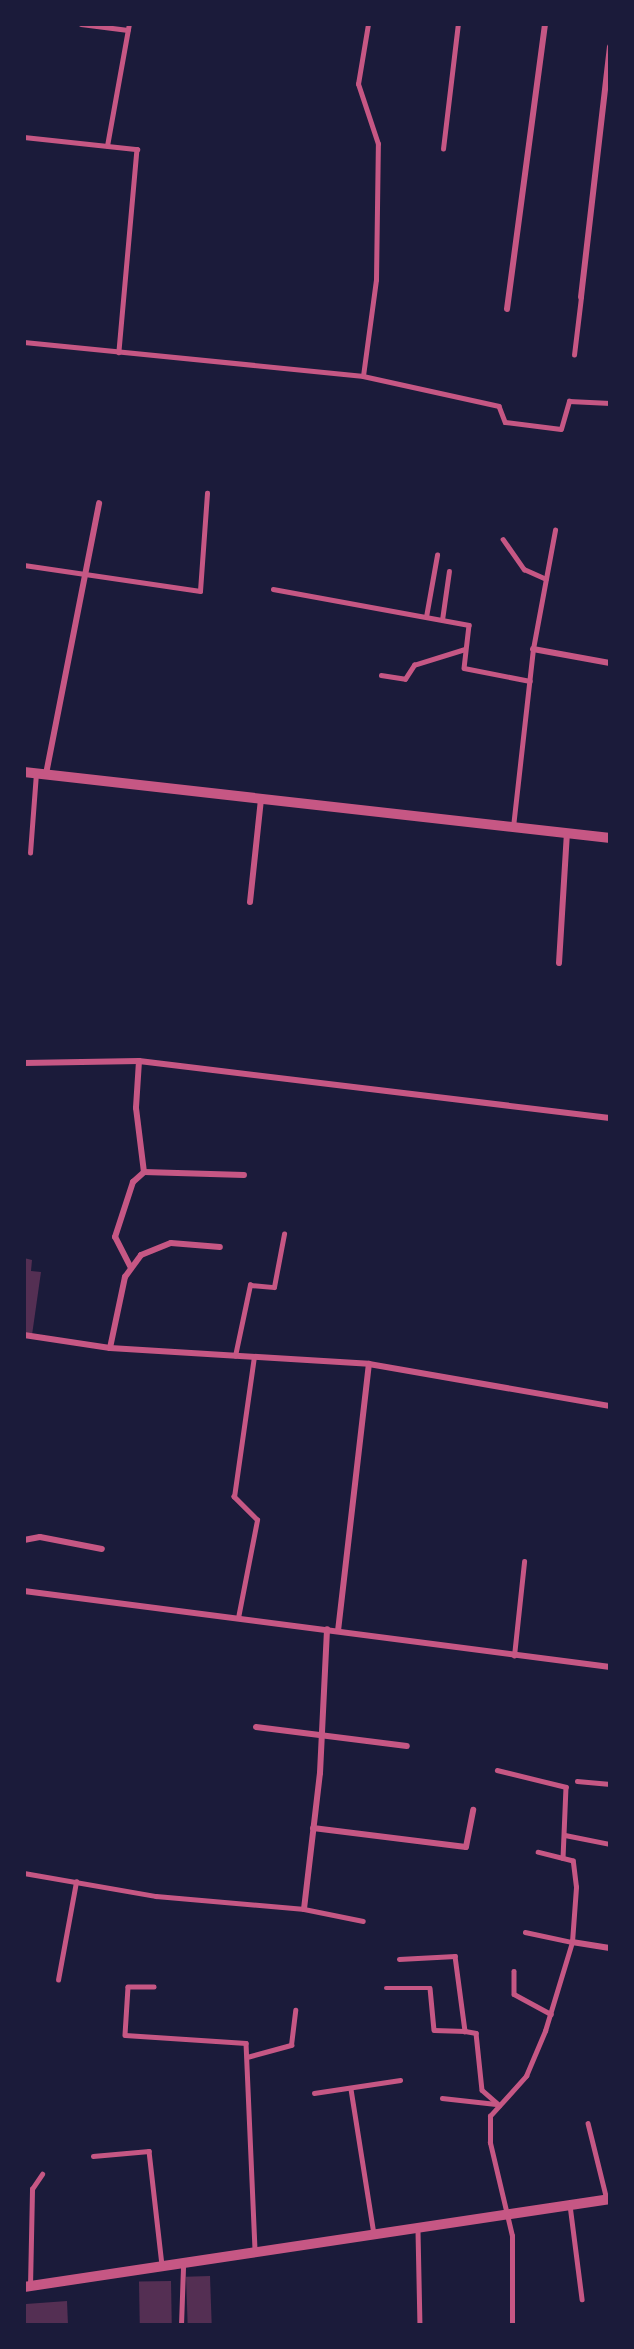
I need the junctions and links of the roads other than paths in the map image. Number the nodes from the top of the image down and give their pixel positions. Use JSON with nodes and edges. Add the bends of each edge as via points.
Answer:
{"nodes":[{"id":1,"x":81,"y":24,"type":"edge"},
{"id":2,"x":368,"y":24,"type":"edge"},
{"id":3,"x":458,"y":24,"type":"edge"},
{"id":4,"x":545,"y":24,"type":"edge"},
{"id":5,"x":128,"y":27,"type":"edge"},
{"id":6,"x":610,"y":46,"type":"edge"},
{"id":7,"x":24,"y":137,"type":"edge"},
{"id":8,"x":108,"y":146,"type":"junction"},
{"id":9,"x":443,"y":149,"type":"dead end"},
{"id":10,"x":581,"y":297,"type":"joint"},
{"id":11,"x":507,"y":309,"type":"dead end"},
{"id":12,"x":24,"y":342,"type":"edge"},
{"id":13,"x":119,"y":352,"type":"junction"},
{"id":14,"x":574,"y":356,"type":"dead end"},
{"id":15,"x":363,"y":376,"type":"junction"},
{"id":16,"x":610,"y":403,"type":"edge"},
{"id":17,"x":207,"y":493,"type":"dead end"},
{"id":18,"x":99,"y":503,"type":"dead end"},
{"id":19,"x":555,"y":530,"type":"dead end"},
{"id":20,"x":503,"y":539,"type":"dead end"},
{"id":21,"x":436,"y":555,"type":"dead end"},
{"id":22,"x":24,"y":565,"type":"edge"},
{"id":23,"x":449,"y":571,"type":"dead end"},
{"id":24,"x":87,"y":577,"type":"junction"},
{"id":25,"x":546,"y":579,"type":"junction"},
{"id":26,"x":273,"y":589,"type":"dead end"},
{"id":27,"x":426,"y":617,"type":"junction"},
{"id":28,"x":442,"y":620,"type":"junction"},
{"id":29,"x":465,"y":649,"type":"junction"},
{"id":30,"x":533,"y":649,"type":"junction"},
{"id":31,"x":610,"y":663,"type":"edge"},
{"id":32,"x":381,"y":675,"type":"dead end"},
{"id":33,"x":530,"y":681,"type":"junction"},
{"id":34,"x":24,"y":772,"type":"edge"},
{"id":35,"x":41,"y":774,"type":"junction"},
{"id":36,"x":261,"y":799,"type":"junction"},
{"id":37,"x":513,"y":827,"type":"junction"},
{"id":38,"x":567,"y":833,"type":"junction"},
{"id":39,"x":610,"y":838,"type":"edge"},
{"id":40,"x":30,"y":853,"type":"dead end"},
{"id":41,"x":250,"y":902,"type":"dead end"},
{"id":42,"x":559,"y":963,"type":"dead end"},
{"id":43,"x":139,"y":1061,"type":"junction"},
{"id":44,"x":24,"y":1063,"type":"edge"},
{"id":45,"x":610,"y":1118,"type":"edge"},
{"id":46,"x":144,"y":1172,"type":"junction"},
{"id":47,"x":244,"y":1174,"type":"dead end"},
{"id":48,"x":284,"y":1234,"type":"dead end"},
{"id":49,"x":219,"y":1247,"type":"dead end"},
{"id":50,"x":131,"y":1268,"type":"junction"},
{"id":51,"x":24,"y":1335,"type":"edge"},
{"id":52,"x":110,"y":1348,"type":"junction"},
{"id":53,"x":235,"y":1356,"type":"junction"},
{"id":54,"x":254,"y":1357,"type":"junction"},
{"id":55,"x":369,"y":1364,"type":"junction"},
{"id":56,"x":610,"y":1406,"type":"edge"},
{"id":57,"x":24,"y":1540,"type":"edge"},
{"id":58,"x":102,"y":1549,"type":"dead end"},
{"id":59,"x":524,"y":1562,"type":"dead end"},
{"id":60,"x":24,"y":1591,"type":"edge"},
{"id":61,"x":238,"y":1618,"type":"junction"},
{"id":62,"x":327,"y":1629,"type":"junction"},
{"id":63,"x":338,"y":1631,"type":"junction"},
{"id":64,"x":514,"y":1656,"type":"junction"},
{"id":65,"x":610,"y":1667,"type":"edge"},
{"id":66,"x":256,"y":1727,"type":"dead end"},
{"id":67,"x":318,"y":1738,"type":"junction"},
{"id":68,"x":407,"y":1746,"type":"dead end"},
{"id":69,"x":497,"y":1770,"type":"dead end"},
{"id":70,"x":577,"y":1781,"type":"dead end"},
{"id":71,"x":610,"y":1784,"type":"edge"},
{"id":72,"x":473,"y":1810,"type":"dead end"},
{"id":73,"x":313,"y":1828,"type":"junction"},
{"id":74,"x":565,"y":1835,"type":"junction"},
{"id":75,"x":610,"y":1844,"type":"edge"},
{"id":76,"x":538,"y":1852,"type":"dead end"},
{"id":77,"x":563,"y":1858,"type":"junction"},
{"id":78,"x":24,"y":1873,"type":"edge"},
{"id":79,"x":76,"y":1882,"type":"junction"},
{"id":80,"x":304,"y":1909,"type":"junction"},
{"id":81,"x":363,"y":1921,"type":"dead end"},
{"id":82,"x":525,"y":1932,"type":"dead end"},
{"id":83,"x":572,"y":1942,"type":"junction"},
{"id":84,"x":610,"y":1948,"type":"edge"},
{"id":85,"x":399,"y":1959,"type":"dead end"},
{"id":86,"x":514,"y":1971,"type":"dead end"},
{"id":87,"x":58,"y":1980,"type":"dead end"},
{"id":88,"x":154,"y":1988,"type":"dead end"},
{"id":89,"x":386,"y":1988,"type":"dead end"},
{"id":90,"x":295,"y":2010,"type":"dead end"},
{"id":91,"x":551,"y":2014,"type":"junction"},
{"id":92,"x":465,"y":2031,"type":"junction"},
{"id":93,"x":247,"y":2057,"type":"junction"},
{"id":94,"x":399,"y":2080,"type":"dead end"},
{"id":95,"x":351,"y":2089,"type":"junction"},
{"id":96,"x":314,"y":2093,"type":"dead end"},
{"id":97,"x":442,"y":2098,"type":"dead end"},
{"id":98,"x":499,"y":2105,"type":"junction"},
{"id":99,"x":588,"y":2123,"type":"dead end"},
{"id":100,"x":93,"y":2156,"type":"dead end"},
{"id":101,"x":42,"y":2174,"type":"dead end"},
{"id":102,"x":608,"y":2199,"type":"edge"},
{"id":103,"x":570,"y":2205,"type":"junction"},
{"id":104,"x":509,"y":2216,"type":"junction"},
{"id":105,"x":418,"y":2231,"type":"junction"},
{"id":106,"x":374,"y":2237,"type":"junction"},
{"id":107,"x":256,"y":2254,"type":"junction"},
{"id":108,"x":163,"y":2267,"type":"junction"},
{"id":109,"x":183,"y":2267,"type":"junction"},
{"id":110,"x":27,"y":2287,"type":"edge"},
{"id":111,"x":582,"y":2299,"type":"dead end"},
{"id":112,"x":181,"y":2325,"type":"edge"},
{"id":113,"x":420,"y":2325,"type":"edge"},
{"id":114,"x":512,"y":2325,"type":"edge"}],
"edges":[{"from":1,"to":5,"type":"lane"},
{"from":2,"to":15,"type":"lane","via":[[358,84],[378,144],[376,269]]},
{"from":3,"to":9,"type":"lane"},
{"from":4,"to":11,"type":"street"},
{"from":5,"to":8,"type":"lane"},
{"from":6,"to":10,"type":"street"},
{"from":7,"to":8,"type":"lane"},
{"from":8,"to":13,"type":"lane","via":[[137,149]]},
{"from":10,"to":14,"type":"lane"},
{"from":12,"to":13,"type":"lane"},
{"from":13,"to":15,"type":"lane"},
{"from":15,"to":16,"type":"lane","via":[[499,406],[506,422],[561,429],[569,401]]},
{"from":17,"to":24,"type":"lane","via":[[200,591]]},
{"from":18,"to":24,"type":"street"},
{"from":19,"to":25,"type":"lane"},
{"from":20,"to":25,"type":"lane","via":[[524,569]]},
{"from":21,"to":27,"type":"lane"},
{"from":22,"to":24,"type":"lane"},
{"from":23,"to":28,"type":"lane"},
{"from":24,"to":35,"type":"street"},
{"from":25,"to":30,"type":"lane"},
{"from":26,"to":27,"type":"lane"},
{"from":27,"to":28,"type":"lane"},
{"from":28,"to":29,"type":"lane","via":[[469,625]]},
{"from":29,"to":32,"type":"lane","via":[[414,665],[405,679]]},
{"from":29,"to":33,"type":"lane","via":[[464,668]]},
{"from":30,"to":31,"type":"street"},
{"from":30,"to":33,"type":"lane"},
{"from":33,"to":37,"type":"lane"},
{"from":34,"to":35,"type":"street"},
{"from":35,"to":36,"type":"street"},
{"from":35,"to":40,"type":"lane"},
{"from":36,"to":37,"type":"street"},
{"from":36,"to":41,"type":"street"},
{"from":37,"to":38,"type":"street"},
{"from":38,"to":39,"type":"street"},
{"from":38,"to":42,"type":"street"},
{"from":43,"to":44,"type":"street"},
{"from":43,"to":45,"type":"street"},
{"from":43,"to":46,"type":"street","via":[[135,1108]]},
{"from":46,"to":47,"type":"street"},
{"from":46,"to":50,"type":"street","via":[[133,1182],[115,1238]]},
{"from":48,"to":53,"type":"lane","via":[[274,1287],[250,1284]]},
{"from":49,"to":50,"type":"street","via":[[171,1243],[141,1255]]},
{"from":50,"to":52,"type":"street"},
{"from":51,"to":52,"type":"street"},
{"from":52,"to":53,"type":"street"},
{"from":53,"to":54,"type":"street"},
{"from":54,"to":55,"type":"street"},
{"from":54,"to":61,"type":"lane","via":[[234,1497],[257,1520]]},
{"from":55,"to":56,"type":"street"},
{"from":55,"to":63,"type":"street"},
{"from":57,"to":58,"type":"street","via":[[40,1538]]},
{"from":59,"to":64,"type":"lane"},
{"from":60,"to":61,"type":"street"},
{"from":61,"to":62,"type":"street"},
{"from":62,"to":63,"type":"street"},
{"from":62,"to":67,"type":"street"},
{"from":63,"to":64,"type":"street"},
{"from":64,"to":65,"type":"street"},
{"from":66,"to":67,"type":"street"},
{"from":67,"to":68,"type":"street"},
{"from":67,"to":73,"type":"street"},
{"from":69,"to":74,"type":"lane","via":[[566,1788]]},
{"from":70,"to":71,"type":"lane"},
{"from":72,"to":73,"type":"street","via":[[466,1847]]},
{"from":73,"to":80,"type":"street"},
{"from":74,"to":75,"type":"lane"},
{"from":74,"to":77,"type":"lane"},
{"from":76,"to":77,"type":"lane"},
{"from":77,"to":83,"type":"lane","via":[[573,1861],[576,1887]]},
{"from":78,"to":79,"type":"lane"},
{"from":79,"to":80,"type":"lane","via":[[156,1896]]},
{"from":79,"to":87,"type":"lane"},
{"from":80,"to":81,"type":"lane"},
{"from":82,"to":83,"type":"lane"},
{"from":83,"to":84,"type":"street"},
{"from":83,"to":91,"type":"lane"},
{"from":85,"to":92,"type":"lane","via":[[455,1956]]},
{"from":86,"to":91,"type":"lane","via":[[514,1994]]},
{"from":88,"to":93,"type":"lane","via":[[128,1987],[125,2035],[246,2043]]},
{"from":89,"to":92,"type":"lane","via":[[430,1988],[434,2031]]},
{"from":90,"to":93,"type":"lane","via":[[291,2045]]},
{"from":91,"to":98,"type":"lane","via":[[526,2076]]},
{"from":92,"to":98,"type":"lane","via":[[476,2033],[482,2090]]},
{"from":93,"to":107,"type":"lane"},
{"from":94,"to":95,"type":"lane"},
{"from":95,"to":96,"type":"lane"},
{"from":95,"to":106,"type":"lane"},
{"from":97,"to":98,"type":"lane"},
{"from":98,"to":104,"type":"lane","via":[[490,2116],[490,2143]]},
{"from":99,"to":102,"type":"lane"},
{"from":100,"to":108,"type":"lane","via":[[149,2151]]},
{"from":101,"to":110,"type":"lane","via":[[32,2188]]},
{"from":102,"to":103,"type":"street"},
{"from":103,"to":104,"type":"street"},
{"from":103,"to":111,"type":"lane"},
{"from":104,"to":105,"type":"street"},
{"from":104,"to":114,"type":"lane"},
{"from":105,"to":106,"type":"street"},
{"from":105,"to":113,"type":"lane"},
{"from":106,"to":107,"type":"street"},
{"from":107,"to":109,"type":"street"},
{"from":108,"to":109,"type":"street"},
{"from":108,"to":110,"type":"street"},
{"from":109,"to":112,"type":"lane"}]}
